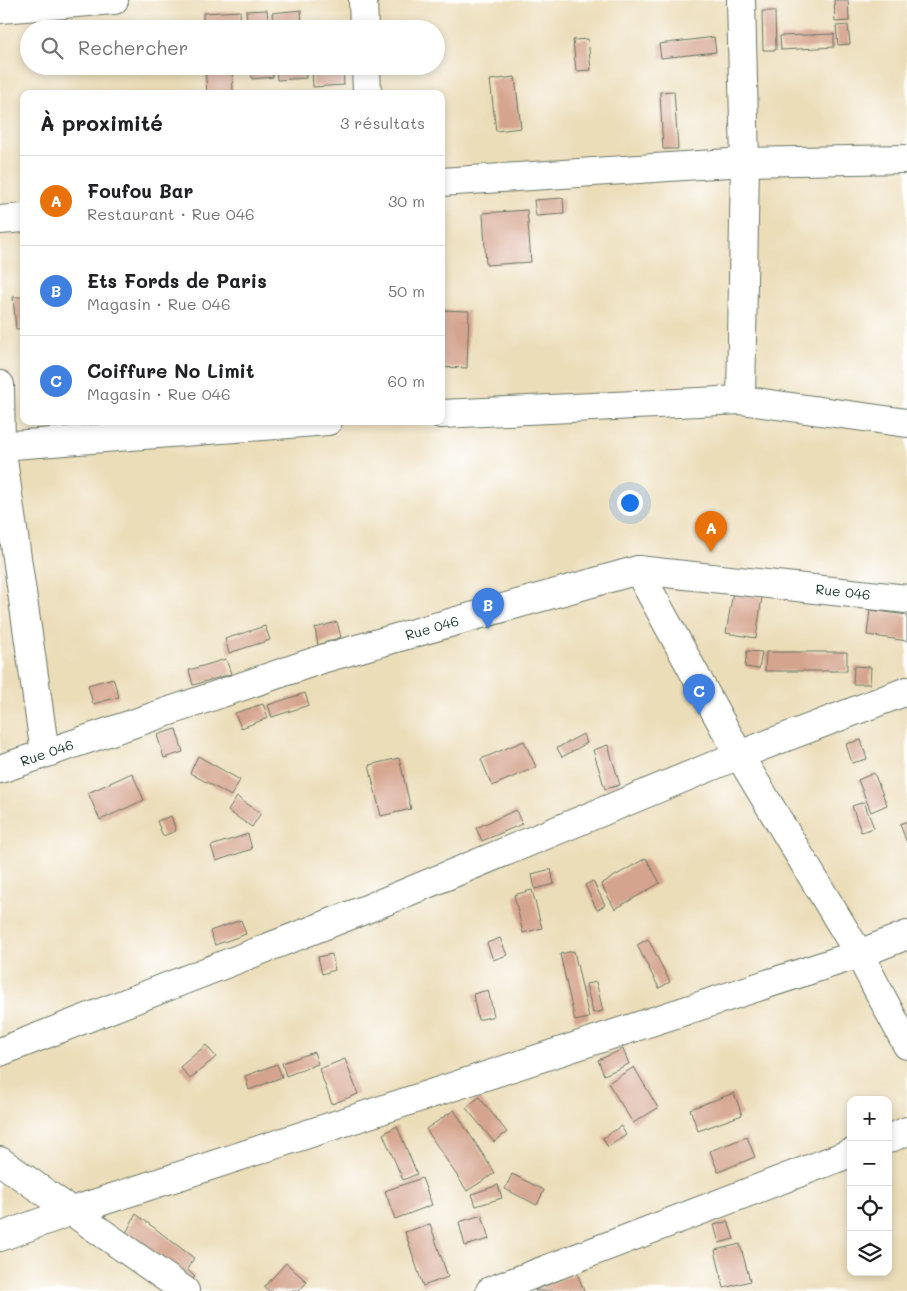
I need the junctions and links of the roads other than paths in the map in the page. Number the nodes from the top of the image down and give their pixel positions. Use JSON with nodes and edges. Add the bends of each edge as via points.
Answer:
{"nodes":[{"id":1,"x":114,"y":0,"type":"edge"},
{"id":2,"x":363,"y":0,"type":"edge"},
{"id":3,"x":741,"y":0,"type":"edge"},
{"id":4,"x":0,"y":9,"type":"edge"},
{"id":5,"x":364,"y":20,"type":"edge"},
{"id":6,"x":366,"y":75,"type":"edge"},
{"id":7,"x":367,"y":90,"type":"edge"},
{"id":8,"x":907,"y":159,"type":"edge"},
{"id":9,"x":745,"y":162,"type":"junction"},
{"id":10,"x":445,"y":182,"type":"edge"},
{"id":11,"x":20,"y":218,"type":"edge"},
{"id":12,"x":0,"y":220,"type":"edge"},
{"id":13,"x":0,"y":385,"type":"edge"},
{"id":14,"x":741,"y":400,"type":"junction"},
{"id":15,"x":445,"y":414,"type":"edge"},
{"id":16,"x":907,"y":423,"type":"edge"},
{"id":17,"x":276,"y":425,"type":"edge"},
{"id":18,"x":0,"y":446,"type":"edge"},
{"id":19,"x":638,"y":570,"type":"junction"},
{"id":20,"x":907,"y":599,"type":"edge"},
{"id":21,"x":907,"y":691,"type":"edge"},
{"id":22,"x":45,"y":753,"type":"junction"},
{"id":23,"x":739,"y":755,"type":"junction"},
{"id":24,"x":0,"y":769,"type":"edge"},
{"id":25,"x":907,"y":935,"type":"edge"},
{"id":26,"x":859,"y":954,"type":"junction"},
{"id":27,"x":907,"y":1046,"type":"edge"},
{"id":28,"x":0,"y":1052,"type":"edge"},
{"id":29,"x":907,"y":1131,"type":"edge"},
{"id":30,"x":892,"y":1137,"type":"edge"},
{"id":31,"x":847,"y":1155,"type":"edge"},
{"id":32,"x":0,"y":1161,"type":"edge"},
{"id":33,"x":72,"y":1211,"type":"junction"},
{"id":34,"x":0,"y":1236,"type":"edge"},
{"id":35,"x":185,"y":1291,"type":"edge"},
{"id":36,"x":490,"y":1291,"type":"edge"}],
"edges":[{"from":1,"to":4,"type":"street"},
{"from":2,"to":5,"type":"street"},
{"from":3,"to":9,"type":"street"},
{"from":6,"to":7,"type":"street"},
{"from":8,"to":9,"type":"street"},
{"from":9,"to":10,"type":"street"},
{"from":9,"to":14,"type":"street"},
{"from":11,"to":12,"type":"street"},
{"from":13,"to":18,"type":"street"},
{"from":14,"to":15,"type":"street"},
{"from":14,"to":16,"type":"street"},
{"from":17,"to":18,"type":"street"},
{"from":18,"to":22,"type":"street"},
{"from":19,"to":20,"type":"street","name":"Rue 046"},
{"from":19,"to":22,"type":"street","name":"Rue 046","number":"Rue 046","via":[[324,658]]},
{"from":19,"to":23,"type":"street"},
{"from":21,"to":23,"type":"street"},
{"from":22,"to":24,"type":"street","name":"Rue 046","number":"Rue 046"},
{"from":23,"to":26,"type":"street"},
{"from":23,"to":28,"type":"street","via":[[369,908]]},
{"from":25,"to":26,"type":"street"},
{"from":26,"to":27,"type":"street"},
{"from":26,"to":33,"type":"street"},
{"from":29,"to":30,"type":"street"},
{"from":31,"to":36,"type":"street"},
{"from":32,"to":33,"type":"street"},
{"from":33,"to":34,"type":"street"},
{"from":33,"to":35,"type":"street"}]}
